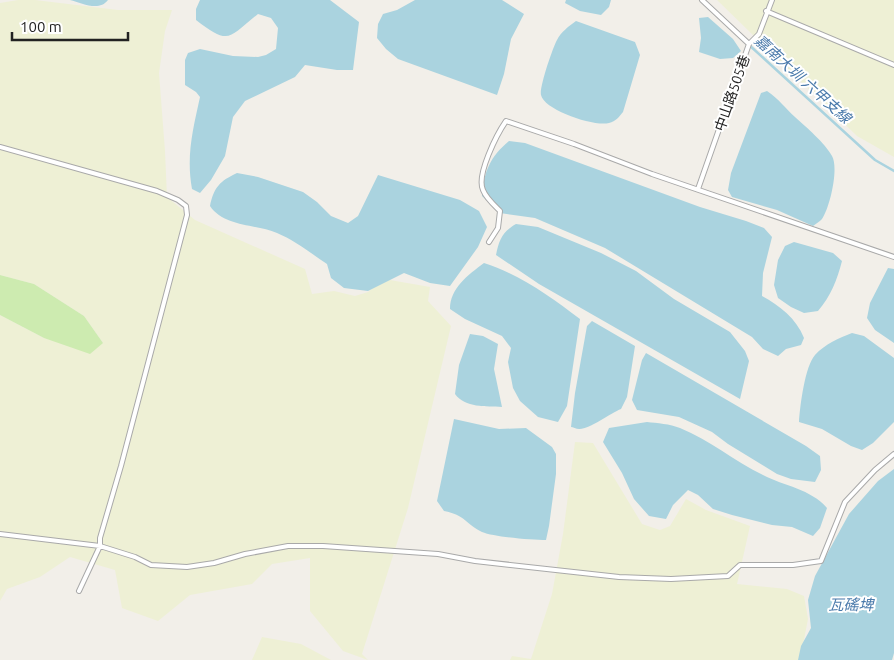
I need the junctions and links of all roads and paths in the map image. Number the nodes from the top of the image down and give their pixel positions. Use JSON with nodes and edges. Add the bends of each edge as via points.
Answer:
{"nodes":[{"id":1,"x":702,"y":0,"type":"edge"},
{"id":2,"x":772,"y":0,"type":"edge"},
{"id":3,"x":766,"y":11,"type":"junction"},
{"id":4,"x":749,"y":44,"type":"junction"},
{"id":5,"x":894,"y":65,"type":"edge"},
{"id":6,"x":0,"y":147,"type":"edge"},
{"id":7,"x":698,"y":189,"type":"junction"},
{"id":8,"x":489,"y":242,"type":"dead end"},
{"id":9,"x":894,"y":256,"type":"edge"},
{"id":10,"x":894,"y":454,"type":"edge"},
{"id":11,"x":0,"y":534,"type":"edge"},
{"id":12,"x":100,"y":546,"type":"junction"},
{"id":13,"x":80,"y":591,"type":"dead end"}],
"edges":[{"from":1,"to":4,"type":"lane"},
{"from":2,"to":3,"type":"lane","name":"中山路505巷"},
{"from":3,"to":4,"type":"lane","name":"中山路505巷","via":[[759,34]]},
{"from":3,"to":5,"type":"lane"},
{"from":4,"to":7,"type":"lane","name":"中山路505巷"},
{"from":6,"to":12,"type":"lane","via":[[157,191],[186,206],[187,215]]},
{"from":7,"to":8,"type":"lane","via":[[506,121],[482,176],[482,188],[500,211],[498,228]]},
{"from":7,"to":9,"type":"lane"},
{"from":10,"to":12,"type":"lane","via":[[874,470],[846,502],[820,561],[793,565],[740,565],[728,576],[619,577],[475,562],[438,554],[323,546],[288,546],[186,567],[151,564]]},
{"from":11,"to":12,"type":"lane"},
{"from":12,"to":13,"type":"lane"}]}
